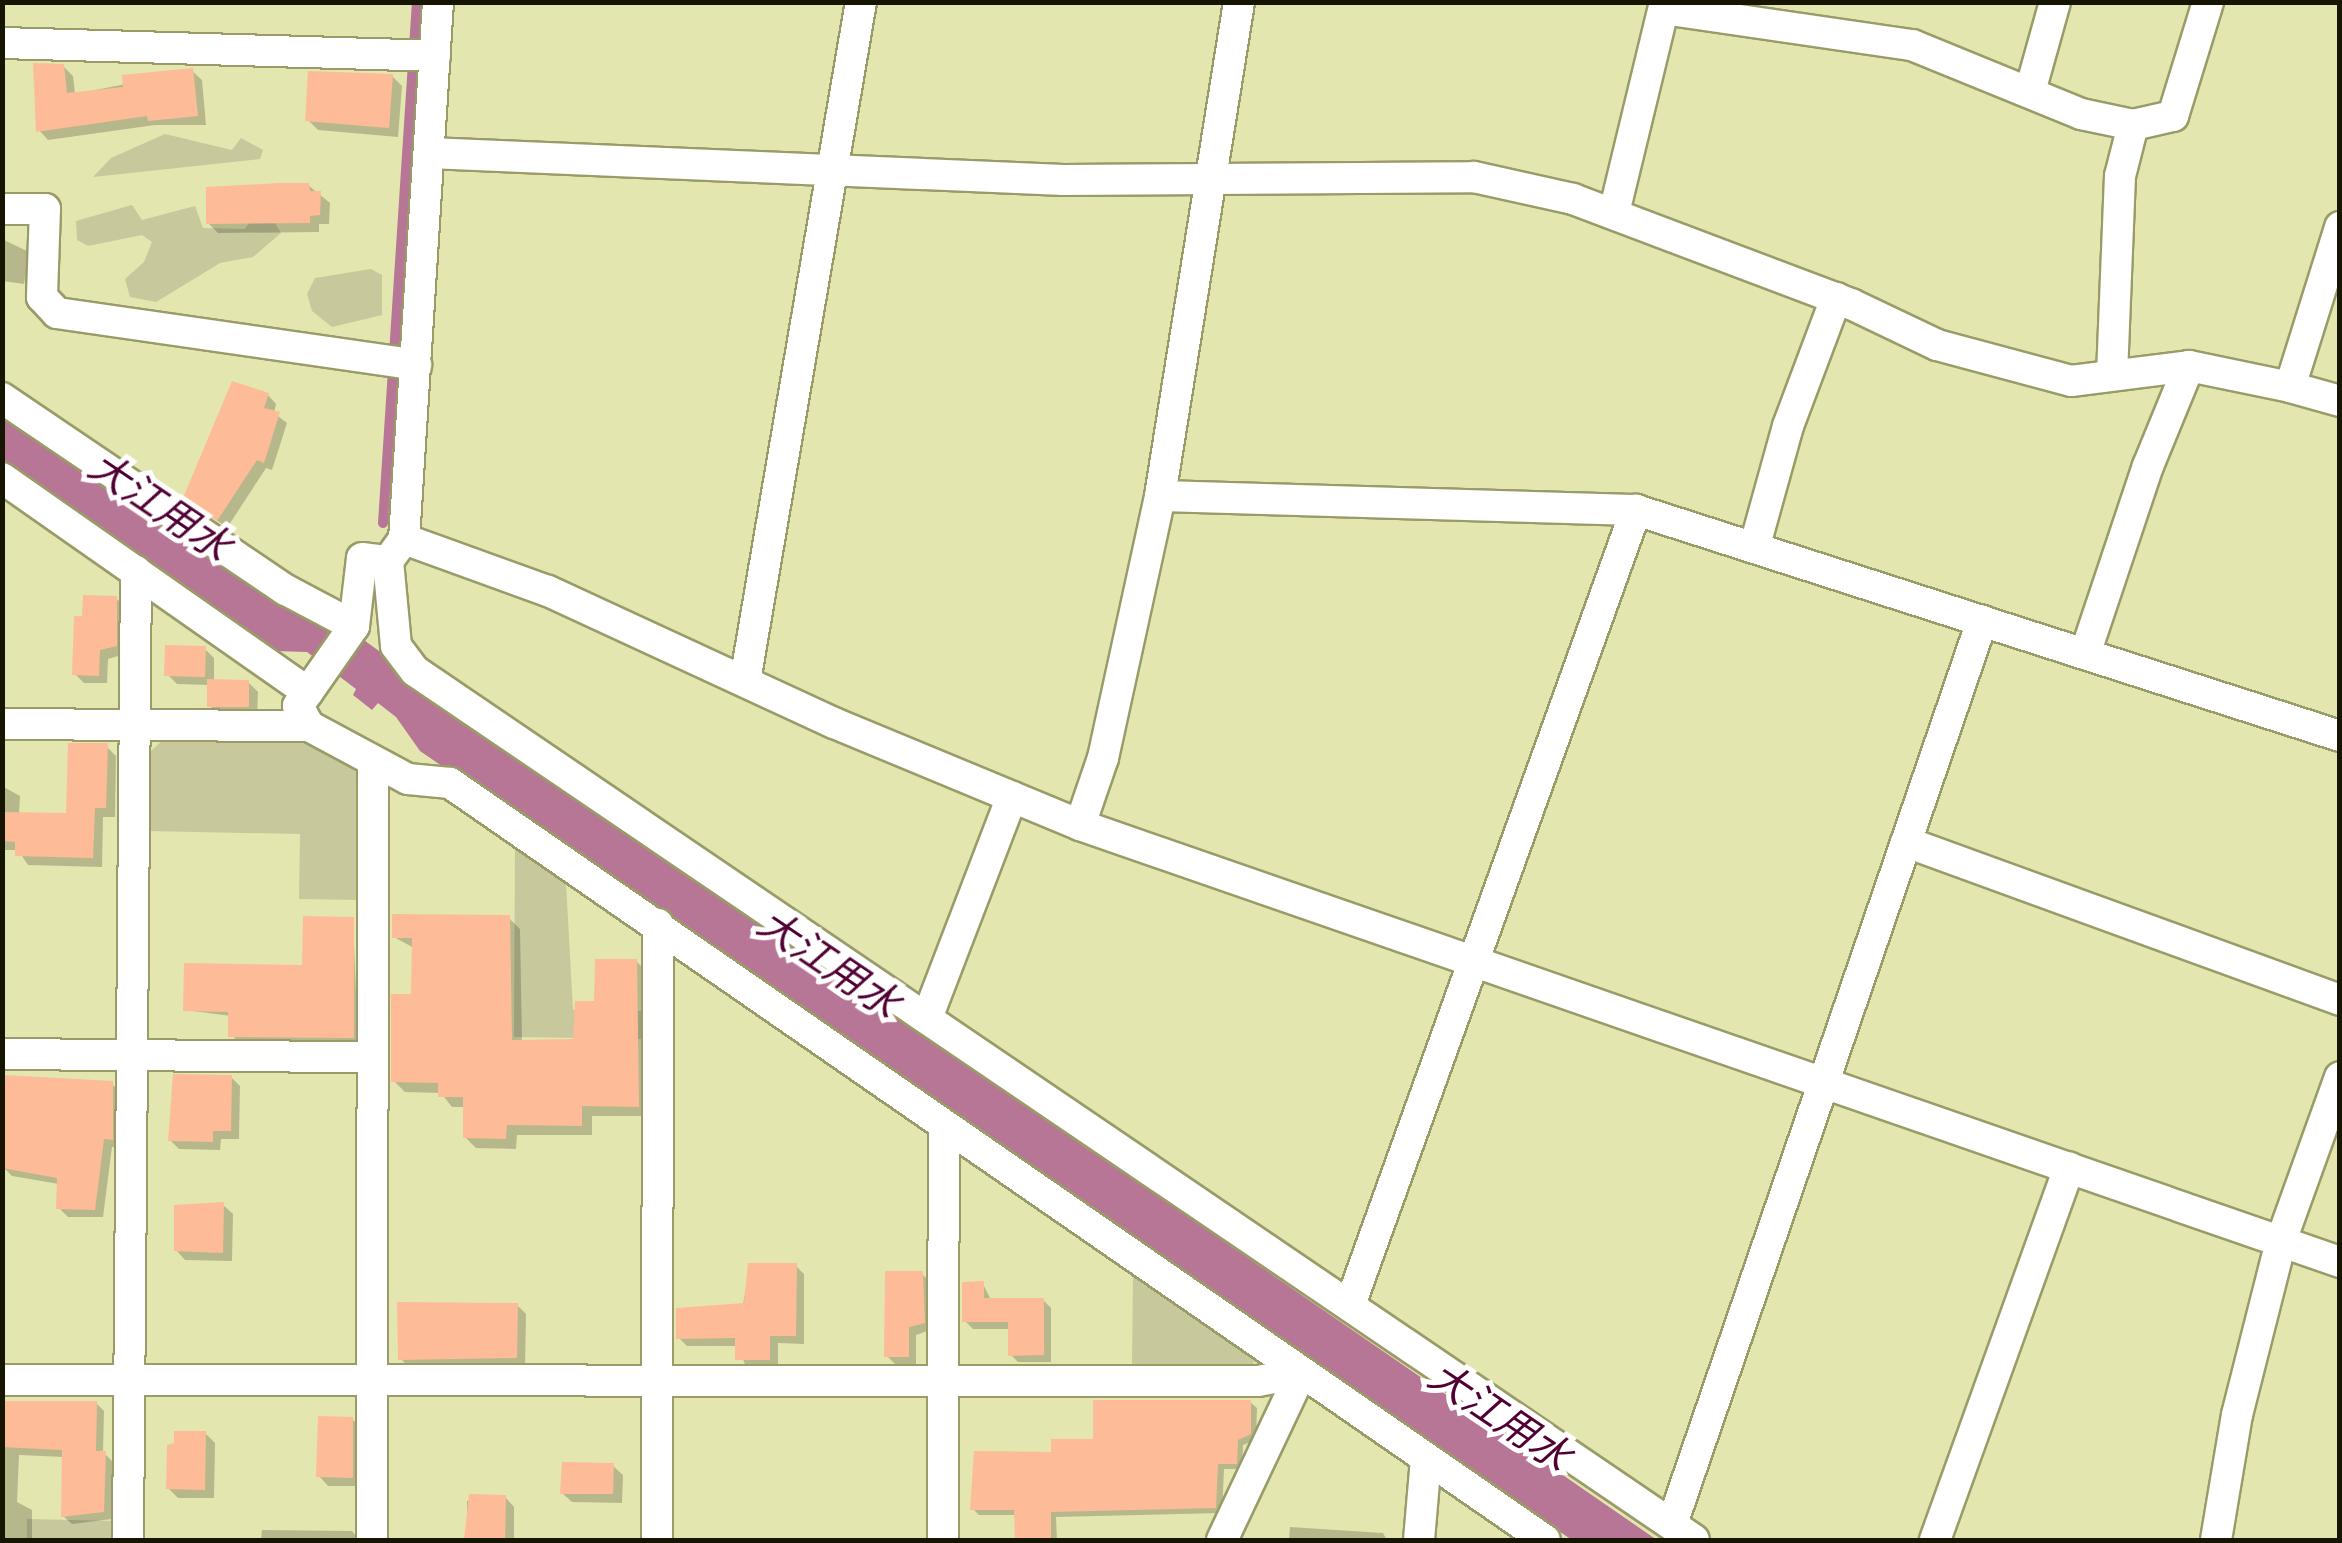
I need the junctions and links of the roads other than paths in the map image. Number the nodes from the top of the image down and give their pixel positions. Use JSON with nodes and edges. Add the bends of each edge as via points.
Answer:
{"nodes":[{"id":1,"x":438,"y":2,"type":"edge"},
{"id":2,"x":861,"y":2,"type":"edge"},
{"id":3,"x":1238,"y":2,"type":"edge"},
{"id":4,"x":2055,"y":2,"type":"edge"},
{"id":5,"x":2208,"y":2,"type":"edge"},
{"id":6,"x":1665,"y":6,"type":"edge"},
{"id":7,"x":2,"y":43,"type":"edge"},
{"id":8,"x":419,"y":55,"type":"junction"},
{"id":9,"x":2030,"y":88,"type":"junction"},
{"id":10,"x":2133,"y":126,"type":"junction"},
{"id":11,"x":429,"y":153,"type":"junction"},
{"id":12,"x":836,"y":170,"type":"junction"},
{"id":13,"x":1211,"y":178,"type":"junction"},
{"id":14,"x":2,"y":209,"type":"edge"},
{"id":15,"x":1614,"y":214,"type":"junction"},
{"id":16,"x":2340,"y":226,"type":"edge"},
{"id":17,"x":1836,"y":298,"type":"junction"},
{"id":18,"x":399,"y":363,"type":"junction"},
{"id":19,"x":2189,"y":366,"type":"junction"},
{"id":20,"x":2112,"y":376,"type":"junction"},
{"id":21,"x":2290,"y":386,"type":"junction"},
{"id":22,"x":2,"y":398,"type":"edge"},
{"id":23,"x":2340,"y":401,"type":"edge"},
{"id":24,"x":2,"y":478,"type":"edge"},
{"id":25,"x":1160,"y":496,"type":"junction"},
{"id":26,"x":1636,"y":510,"type":"junction"},
{"id":27,"x":1755,"y":546,"type":"junction"},
{"id":28,"x":396,"y":550,"type":"junction"},
{"id":29,"x":136,"y":570,"type":"junction"},
{"id":30,"x":1982,"y":622,"type":"junction"},
{"id":31,"x":354,"y":626,"type":"junction"},
{"id":32,"x":2085,"y":654,"type":"junction"},
{"id":33,"x":745,"y":681,"type":"junction"},
{"id":34,"x":314,"y":684,"type":"junction"},
{"id":35,"x":2,"y":724,"type":"edge"},
{"id":36,"x":135,"y":725,"type":"junction"},
{"id":37,"x":309,"y":726,"type":"junction"},
{"id":38,"x":2340,"y":736,"type":"edge"},
{"id":39,"x":372,"y":761,"type":"junction"},
{"id":40,"x":1012,"y":797,"type":"junction"},
{"id":41,"x":1080,"y":825,"type":"junction"},
{"id":42,"x":1906,"y":842,"type":"junction"},
{"id":43,"x":658,"y":924,"type":"junction"},
{"id":44,"x":1473,"y":960,"type":"junction"},
{"id":45,"x":2340,"y":1000,"type":"edge"},
{"id":46,"x":927,"y":1018,"type":"junction"},
{"id":47,"x":2,"y":1054,"type":"edge"},
{"id":48,"x":132,"y":1055,"type":"junction"},
{"id":49,"x":372,"y":1057,"type":"junction"},
{"id":50,"x":2340,"y":1078,"type":"edge"},
{"id":51,"x":1820,"y":1079,"type":"junction"},
{"id":52,"x":944,"y":1127,"type":"junction"},
{"id":53,"x":2069,"y":1167,"type":"junction"},
{"id":54,"x":2280,"y":1242,"type":"junction"},
{"id":55,"x":2340,"y":1262,"type":"edge"},
{"id":56,"x":1352,"y":1302,"type":"junction"},
{"id":57,"x":1301,"y":1373,"type":"junction"},
{"id":58,"x":372,"y":1379,"type":"junction"},
{"id":59,"x":2,"y":1380,"type":"edge"},
{"id":60,"x":657,"y":1380,"type":"junction"},
{"id":61,"x":943,"y":1380,"type":"junction"},
{"id":62,"x":130,"y":1381,"type":"junction"},
{"id":63,"x":1426,"y":1458,"type":"junction"},
{"id":64,"x":1683,"y":1532,"type":"edge"},
{"id":65,"x":128,"y":1540,"type":"edge"},
{"id":66,"x":372,"y":1540,"type":"edge"},
{"id":67,"x":657,"y":1540,"type":"edge"},
{"id":68,"x":942,"y":1540,"type":"edge"},
{"id":69,"x":1222,"y":1540,"type":"edge"},
{"id":70,"x":1419,"y":1540,"type":"edge"},
{"id":71,"x":1545,"y":1540,"type":"edge"},
{"id":72,"x":1935,"y":1540,"type":"edge"},
{"id":73,"x":2216,"y":1540,"type":"edge"}],
"edges":[{"from":1,"to":8,"type":"street"},
{"from":2,"to":12,"type":"street"},
{"from":3,"to":13,"type":"street"},
{"from":4,"to":9,"type":"street"},
{"from":5,"to":10,"type":"street","via":[[2173,116]]},
{"from":6,"to":9,"type":"street","via":[[1912,45]]},
{"from":6,"to":15,"type":"street"},
{"from":7,"to":8,"type":"street"},
{"from":8,"to":11,"type":"street"},
{"from":9,"to":10,"type":"street","via":[[2082,114]]},
{"from":10,"to":20,"type":"street","via":[[2120,176]]},
{"from":11,"to":12,"type":"street"},
{"from":11,"to":18,"type":"street"},
{"from":12,"to":13,"type":"street"},
{"from":12,"to":33,"type":"street"},
{"from":13,"to":15,"type":"street","via":[[1474,177]]},
{"from":13,"to":25,"type":"street"},
{"from":14,"to":18,"type":"street","via":[[45,209],[42,297],[57,313]]},
{"from":15,"to":17,"type":"street"},
{"from":16,"to":21,"type":"street"},
{"from":17,"to":20,"type":"street","via":[[1937,346],[2071,381]]},
{"from":17,"to":27,"type":"street","via":[[1788,426]]},
{"from":18,"to":28,"type":"street"},
{"from":19,"to":20,"type":"street"},
{"from":19,"to":21,"type":"street"},
{"from":19,"to":32,"type":"street"},
{"from":21,"to":23,"type":"street"},
{"from":22,"to":31,"type":"street","via":[[286,590]]},
{"from":24,"to":29,"type":"street"},
{"from":25,"to":26,"type":"street"},
{"from":25,"to":41,"type":"street","via":[[1103,758]]},
{"from":26,"to":27,"type":"street"},
{"from":26,"to":44,"type":"street"},
{"from":27,"to":30,"type":"street"},
{"from":28,"to":31,"type":"street","via":[[362,558]]},
{"from":28,"to":33,"type":"street","via":[[548,591]]},
{"from":28,"to":46,"type":"street","via":[[396,646],[415,671]]},
{"from":29,"to":34,"type":"street"},
{"from":29,"to":36,"type":"street"},
{"from":30,"to":32,"type":"street"},
{"from":30,"to":42,"type":"street"},
{"from":31,"to":34,"type":"street"},
{"from":32,"to":38,"type":"street"},
{"from":33,"to":40,"type":"street"},
{"from":34,"to":37,"type":"street","via":[[298,706]]},
{"from":35,"to":36,"type":"street"},
{"from":36,"to":37,"type":"street"},
{"from":36,"to":48,"type":"street"},
{"from":37,"to":39,"type":"street"},
{"from":39,"to":43,"type":"street","via":[[408,779],[450,783]]},
{"from":39,"to":49,"type":"street"},
{"from":40,"to":41,"type":"street"},
{"from":40,"to":46,"type":"street"},
{"from":41,"to":44,"type":"street"},
{"from":42,"to":45,"type":"street"},
{"from":42,"to":51,"type":"street"},
{"from":43,"to":52,"type":"street"},
{"from":43,"to":60,"type":"street"},
{"from":44,"to":51,"type":"street"},
{"from":44,"to":56,"type":"street"},
{"from":46,"to":56,"type":"street"},
{"from":47,"to":48,"type":"street"},
{"from":48,"to":49,"type":"street"},
{"from":48,"to":62,"type":"street"},
{"from":49,"to":58,"type":"street"},
{"from":50,"to":54,"type":"street"},
{"from":51,"to":53,"type":"street"},
{"from":51,"to":64,"type":"street"},
{"from":52,"to":57,"type":"street"},
{"from":52,"to":61,"type":"street"},
{"from":53,"to":54,"type":"street"},
{"from":53,"to":72,"type":"street"},
{"from":54,"to":55,"type":"street"},
{"from":54,"to":73,"type":"street","via":[[2236,1415]]},
{"from":56,"to":64,"type":"street"},
{"from":57,"to":61,"type":"street","via":[[1258,1381]]},
{"from":57,"to":63,"type":"street"},
{"from":57,"to":69,"type":"street"},
{"from":58,"to":60,"type":"street"},
{"from":58,"to":62,"type":"street"},
{"from":58,"to":66,"type":"street"},
{"from":59,"to":62,"type":"street"},
{"from":60,"to":61,"type":"street"},
{"from":60,"to":67,"type":"street"},
{"from":61,"to":68,"type":"street"},
{"from":62,"to":65,"type":"street"},
{"from":63,"to":70,"type":"street"},
{"from":63,"to":71,"type":"street"}]}
